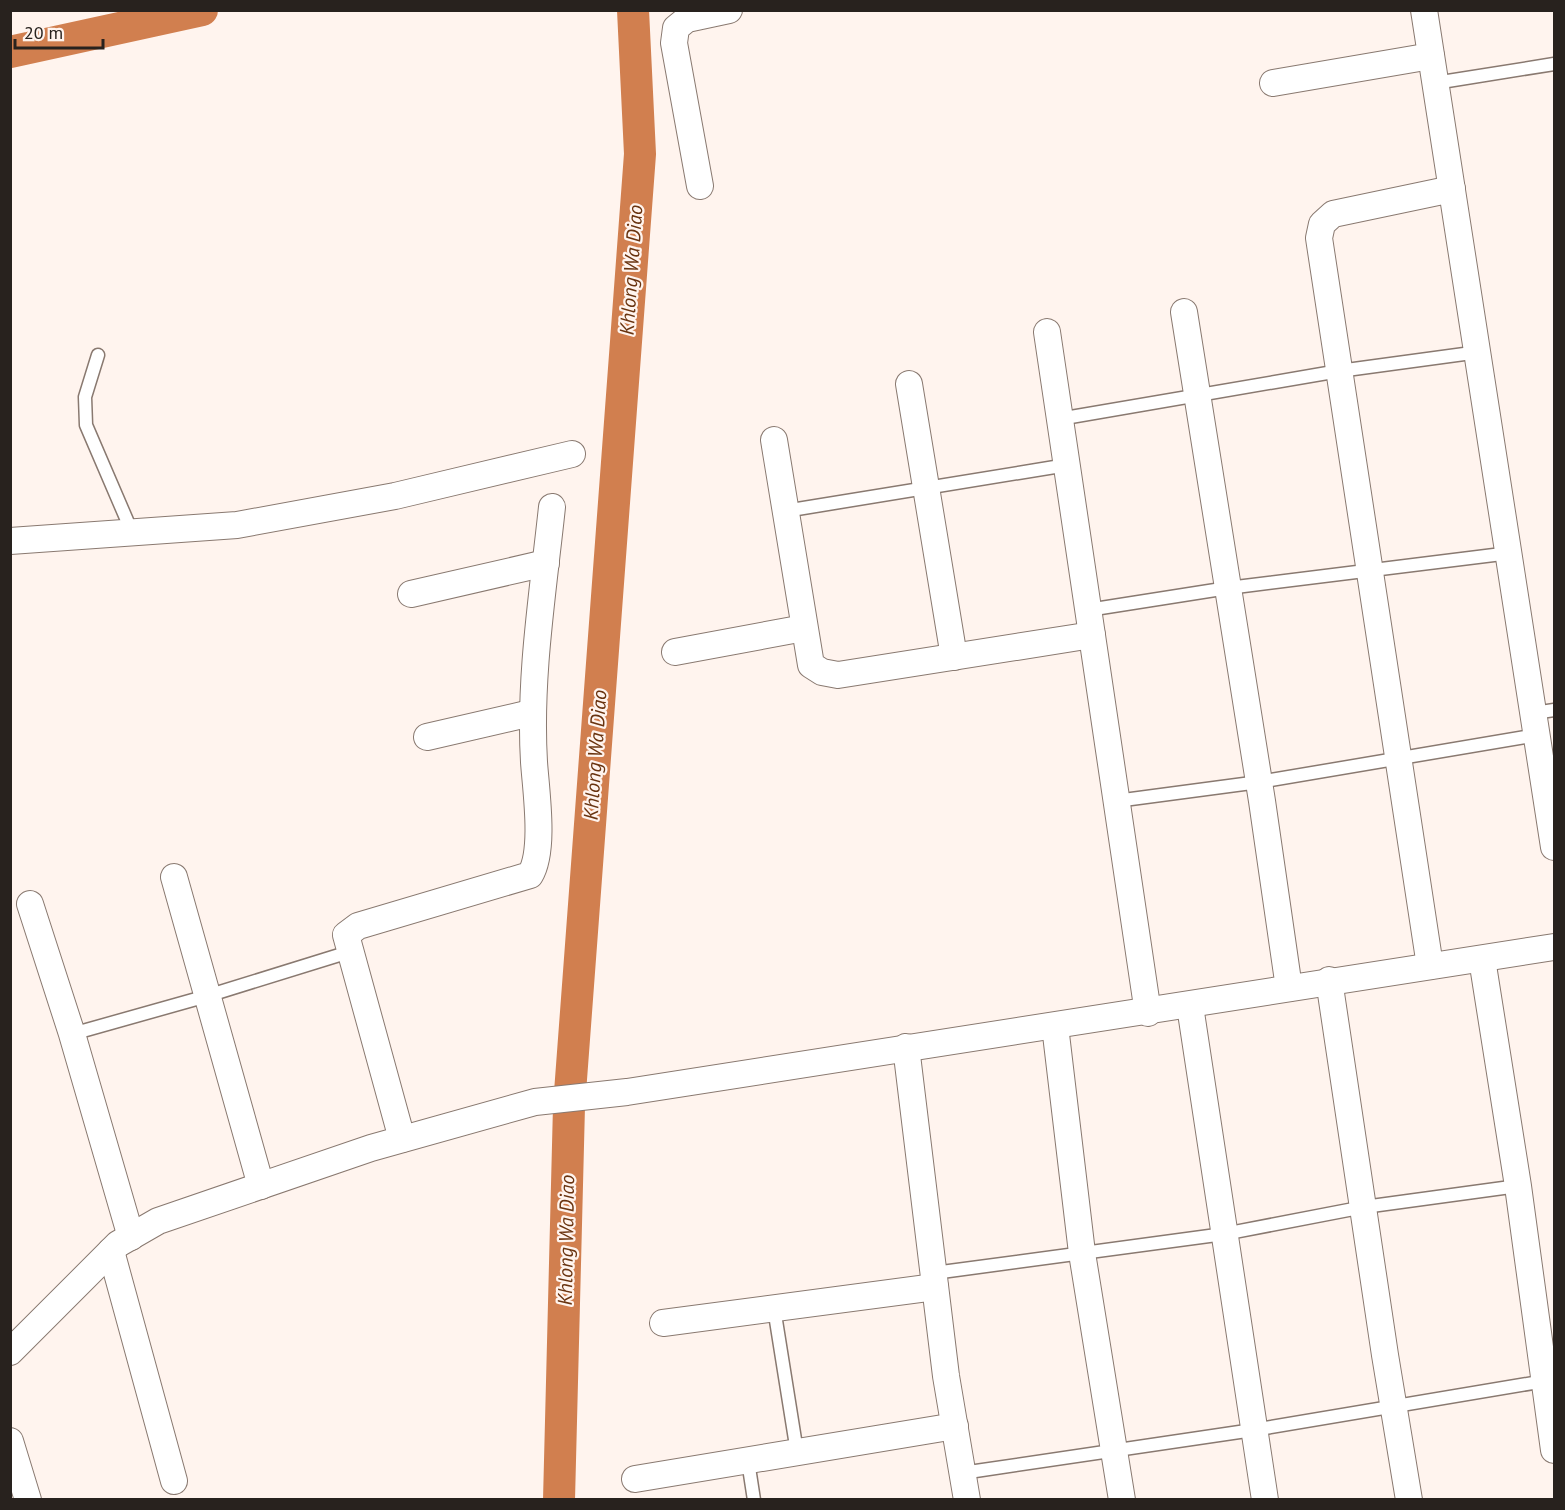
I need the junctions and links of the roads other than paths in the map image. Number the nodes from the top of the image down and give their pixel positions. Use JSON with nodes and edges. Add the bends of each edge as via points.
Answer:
{"nodes":[{"id":1,"x":729,"y":10,"type":"edge"},
{"id":2,"x":1424,"y":10,"type":"edge"},
{"id":3,"x":1431,"y":56,"type":"junction"},
{"id":4,"x":1554,"y":64,"type":"edge"},
{"id":5,"x":1273,"y":83,"type":"dead end"},
{"id":6,"x":1435,"y":83,"type":"junction"},
{"id":7,"x":700,"y":186,"type":"dead end"},
{"id":8,"x":1452,"y":189,"type":"junction"},
{"id":9,"x":1184,"y":312,"type":"dead end"},
{"id":10,"x":1047,"y":332,"type":"dead end"},
{"id":11,"x":1479,"y":352,"type":"junction"},
{"id":12,"x":98,"y":355,"type":"dead end"},
{"id":13,"x":1339,"y":371,"type":"junction"},
{"id":14,"x":909,"y":384,"type":"dead end"},
{"id":15,"x":1197,"y":395,"type":"junction"},
{"id":16,"x":1059,"y":418,"type":"junction"},
{"id":17,"x":774,"y":440,"type":"dead end"},
{"id":18,"x":572,"y":454,"type":"dead end"},
{"id":19,"x":1066,"y":465,"type":"junction"},
{"id":20,"x":926,"y":487,"type":"junction"},
{"id":21,"x":552,"y":507,"type":"dead end"},
{"id":22,"x":785,"y":511,"type":"junction"},
{"id":23,"x":132,"y":532,"type":"junction"},
{"id":24,"x":10,"y":542,"type":"edge"},
{"id":25,"x":1510,"y":553,"type":"junction"},
{"id":26,"x":546,"y":563,"type":"junction"},
{"id":27,"x":1369,"y":570,"type":"junction"},
{"id":28,"x":1228,"y":588,"type":"junction"},
{"id":29,"x":411,"y":594,"type":"dead end"},
{"id":30,"x":1090,"y":623,"type":"junction"},
{"id":31,"x":804,"y":628,"type":"junction"},
{"id":32,"x":675,"y":652,"type":"dead end"},
{"id":33,"x":954,"y":657,"type":"junction"},
{"id":34,"x":531,"y":713,"type":"junction"},
{"id":35,"x":1542,"y":719,"type":"edge"},
{"id":36,"x":427,"y":737,"type":"dead end"},
{"id":37,"x":1398,"y":757,"type":"junction"},
{"id":38,"x":1259,"y":782,"type":"junction"},
{"id":39,"x":1116,"y":801,"type":"junction"},
{"id":40,"x":1554,"y":847,"type":"edge"},
{"id":41,"x":174,"y":877,"type":"dead end"},
{"id":42,"x":30,"y":904,"type":"dead end"},
{"id":43,"x":1554,"y":947,"type":"edge"},
{"id":44,"x":349,"y":952,"type":"junction"},
{"id":45,"x":1482,"y":959,"type":"junction"},
{"id":46,"x":1430,"y":966,"type":"junction"},
{"id":47,"x":1329,"y":980,"type":"junction"},
{"id":48,"x":1289,"y":988,"type":"junction"},
{"id":49,"x":207,"y":996,"type":"junction"},
{"id":50,"x":1190,"y":1006,"type":"junction"},
{"id":51,"x":1148,"y":1013,"type":"junction"},
{"id":52,"x":1055,"y":1026,"type":"junction"},
{"id":53,"x":72,"y":1034,"type":"junction"},
{"id":54,"x":906,"y":1047,"type":"junction"},
{"id":55,"x":402,"y":1139,"type":"junction"},
{"id":56,"x":261,"y":1186,"type":"junction"},
{"id":57,"x":1518,"y":1186,"type":"junction"},
{"id":58,"x":1364,"y":1207,"type":"junction"},
{"id":59,"x":1224,"y":1234,"type":"junction"},
{"id":60,"x":121,"y":1244,"type":"junction"},
{"id":61,"x":1082,"y":1253,"type":"junction"},
{"id":62,"x":935,"y":1280,"type":"junction"},
{"id":63,"x":774,"y":1308,"type":"junction"},
{"id":64,"x":663,"y":1323,"type":"dead end"},
{"id":65,"x":11,"y":1351,"type":"edge"},
{"id":66,"x":1545,"y":1381,"type":"junction"},
{"id":67,"x":1393,"y":1406,"type":"junction"},
{"id":68,"x":954,"y":1426,"type":"junction"},
{"id":69,"x":1253,"y":1430,"type":"junction"},
{"id":70,"x":10,"y":1441,"type":"edge"},
{"id":71,"x":1113,"y":1450,"type":"junction"},
{"id":72,"x":1554,"y":1450,"type":"edge"},
{"id":73,"x":797,"y":1452,"type":"junction"},
{"id":74,"x":748,"y":1461,"type":"junction"},
{"id":75,"x":962,"y":1473,"type":"junction"},
{"id":76,"x":635,"y":1479,"type":"dead end"},
{"id":77,"x":174,"y":1481,"type":"dead end"},
{"id":78,"x":28,"y":1500,"type":"edge"},
{"id":79,"x":754,"y":1500,"type":"edge"},
{"id":80,"x":967,"y":1500,"type":"edge"},
{"id":81,"x":1122,"y":1500,"type":"edge"},
{"id":82,"x":1264,"y":1500,"type":"edge"},
{"id":83,"x":1409,"y":1500,"type":"edge"}],
"edges":[{"from":1,"to":7,"type":"street","via":[[687,19],[676,28],[674,43]]},
{"from":2,"to":3,"type":"street"},
{"from":3,"to":5,"type":"street"},
{"from":3,"to":6,"type":"street"},
{"from":4,"to":6,"type":"lane"},
{"from":6,"to":8,"type":"street"},
{"from":8,"to":11,"type":"street"},
{"from":8,"to":13,"type":"street","via":[[1333,214],[1322,224],[1319,238]]},
{"from":9,"to":15,"type":"street"},
{"from":10,"to":16,"type":"street"},
{"from":11,"to":13,"type":"lane"},
{"from":11,"to":25,"type":"street"},
{"from":12,"to":23,"type":"lane","via":[[85,397],[86,426]]},
{"from":13,"to":15,"type":"lane"},
{"from":13,"to":27,"type":"street"},
{"from":14,"to":20,"type":"street"},
{"from":15,"to":16,"type":"lane"},
{"from":15,"to":28,"type":"street"},
{"from":16,"to":19,"type":"street"},
{"from":17,"to":22,"type":"street"},
{"from":18,"to":23,"type":"street","via":[[395,496],[237,525]]},
{"from":19,"to":20,"type":"lane"},
{"from":19,"to":30,"type":"street"},
{"from":20,"to":22,"type":"lane"},
{"from":20,"to":33,"type":"street"},
{"from":21,"to":26,"type":"street"},
{"from":22,"to":31,"type":"street"},
{"from":23,"to":24,"type":"street"},
{"from":25,"to":27,"type":"lane"},
{"from":25,"to":35,"type":"street"},
{"from":26,"to":29,"type":"street"},
{"from":26,"to":34,"type":"street"},
{"from":27,"to":28,"type":"lane"},
{"from":27,"to":37,"type":"street"},
{"from":28,"to":30,"type":"lane"},
{"from":28,"to":38,"type":"street"},
{"from":30,"to":33,"type":"street"},
{"from":30,"to":39,"type":"street"},
{"from":31,"to":32,"type":"street"},
{"from":31,"to":33,"type":"street","via":[[811,665],[830,674]]},
{"from":34,"to":36,"type":"street"},
{"from":34,"to":44,"type":"street","via":[[538,822],[536,865],[530,875],[358,926],[346,935]]},
{"from":35,"to":37,"type":"lane"},
{"from":35,"to":40,"type":"street"},
{"from":37,"to":38,"type":"lane"},
{"from":37,"to":46,"type":"street"},
{"from":38,"to":39,"type":"lane"},
{"from":38,"to":48,"type":"street"},
{"from":39,"to":51,"type":"street"},
{"from":41,"to":49,"type":"street"},
{"from":42,"to":53,"type":"street"},
{"from":43,"to":45,"type":"street"},
{"from":44,"to":49,"type":"lane"},
{"from":44,"to":55,"type":"street"},
{"from":45,"to":46,"type":"street"},
{"from":45,"to":57,"type":"street"},
{"from":46,"to":47,"type":"street"},
{"from":47,"to":48,"type":"street"},
{"from":47,"to":58,"type":"street"},
{"from":48,"to":50,"type":"street"},
{"from":49,"to":53,"type":"lane"},
{"from":49,"to":56,"type":"street"},
{"from":50,"to":51,"type":"street"},
{"from":50,"to":59,"type":"street"},
{"from":51,"to":52,"type":"street"},
{"from":52,"to":54,"type":"street"},
{"from":52,"to":61,"type":"street"},
{"from":53,"to":60,"type":"street"},
{"from":54,"to":55,"type":"street","via":[[627,1092],[535,1102]]},
{"from":54,"to":62,"type":"street"},
{"from":55,"to":56,"type":"street"},
{"from":56,"to":60,"type":"street","via":[[158,1221]]},
{"from":57,"to":58,"type":"lane"},
{"from":57,"to":66,"type":"street"},
{"from":58,"to":59,"type":"lane"},
{"from":58,"to":67,"type":"street"},
{"from":59,"to":61,"type":"lane"},
{"from":59,"to":69,"type":"street"},
{"from":60,"to":65,"type":"street"},
{"from":60,"to":77,"type":"street"},
{"from":61,"to":62,"type":"lane"},
{"from":61,"to":71,"type":"street"},
{"from":62,"to":63,"type":"street"},
{"from":62,"to":68,"type":"street"},
{"from":63,"to":64,"type":"street"},
{"from":63,"to":73,"type":"lane"},
{"from":66,"to":67,"type":"lane"},
{"from":66,"to":72,"type":"street"},
{"from":67,"to":69,"type":"lane"},
{"from":67,"to":83,"type":"street"},
{"from":68,"to":73,"type":"street"},
{"from":68,"to":75,"type":"street"},
{"from":69,"to":71,"type":"lane"},
{"from":69,"to":82,"type":"street"},
{"from":70,"to":78,"type":"street"},
{"from":71,"to":75,"type":"lane"},
{"from":71,"to":81,"type":"street"},
{"from":73,"to":74,"type":"street"},
{"from":74,"to":76,"type":"street"},
{"from":74,"to":79,"type":"lane"},
{"from":75,"to":80,"type":"street"}]}
